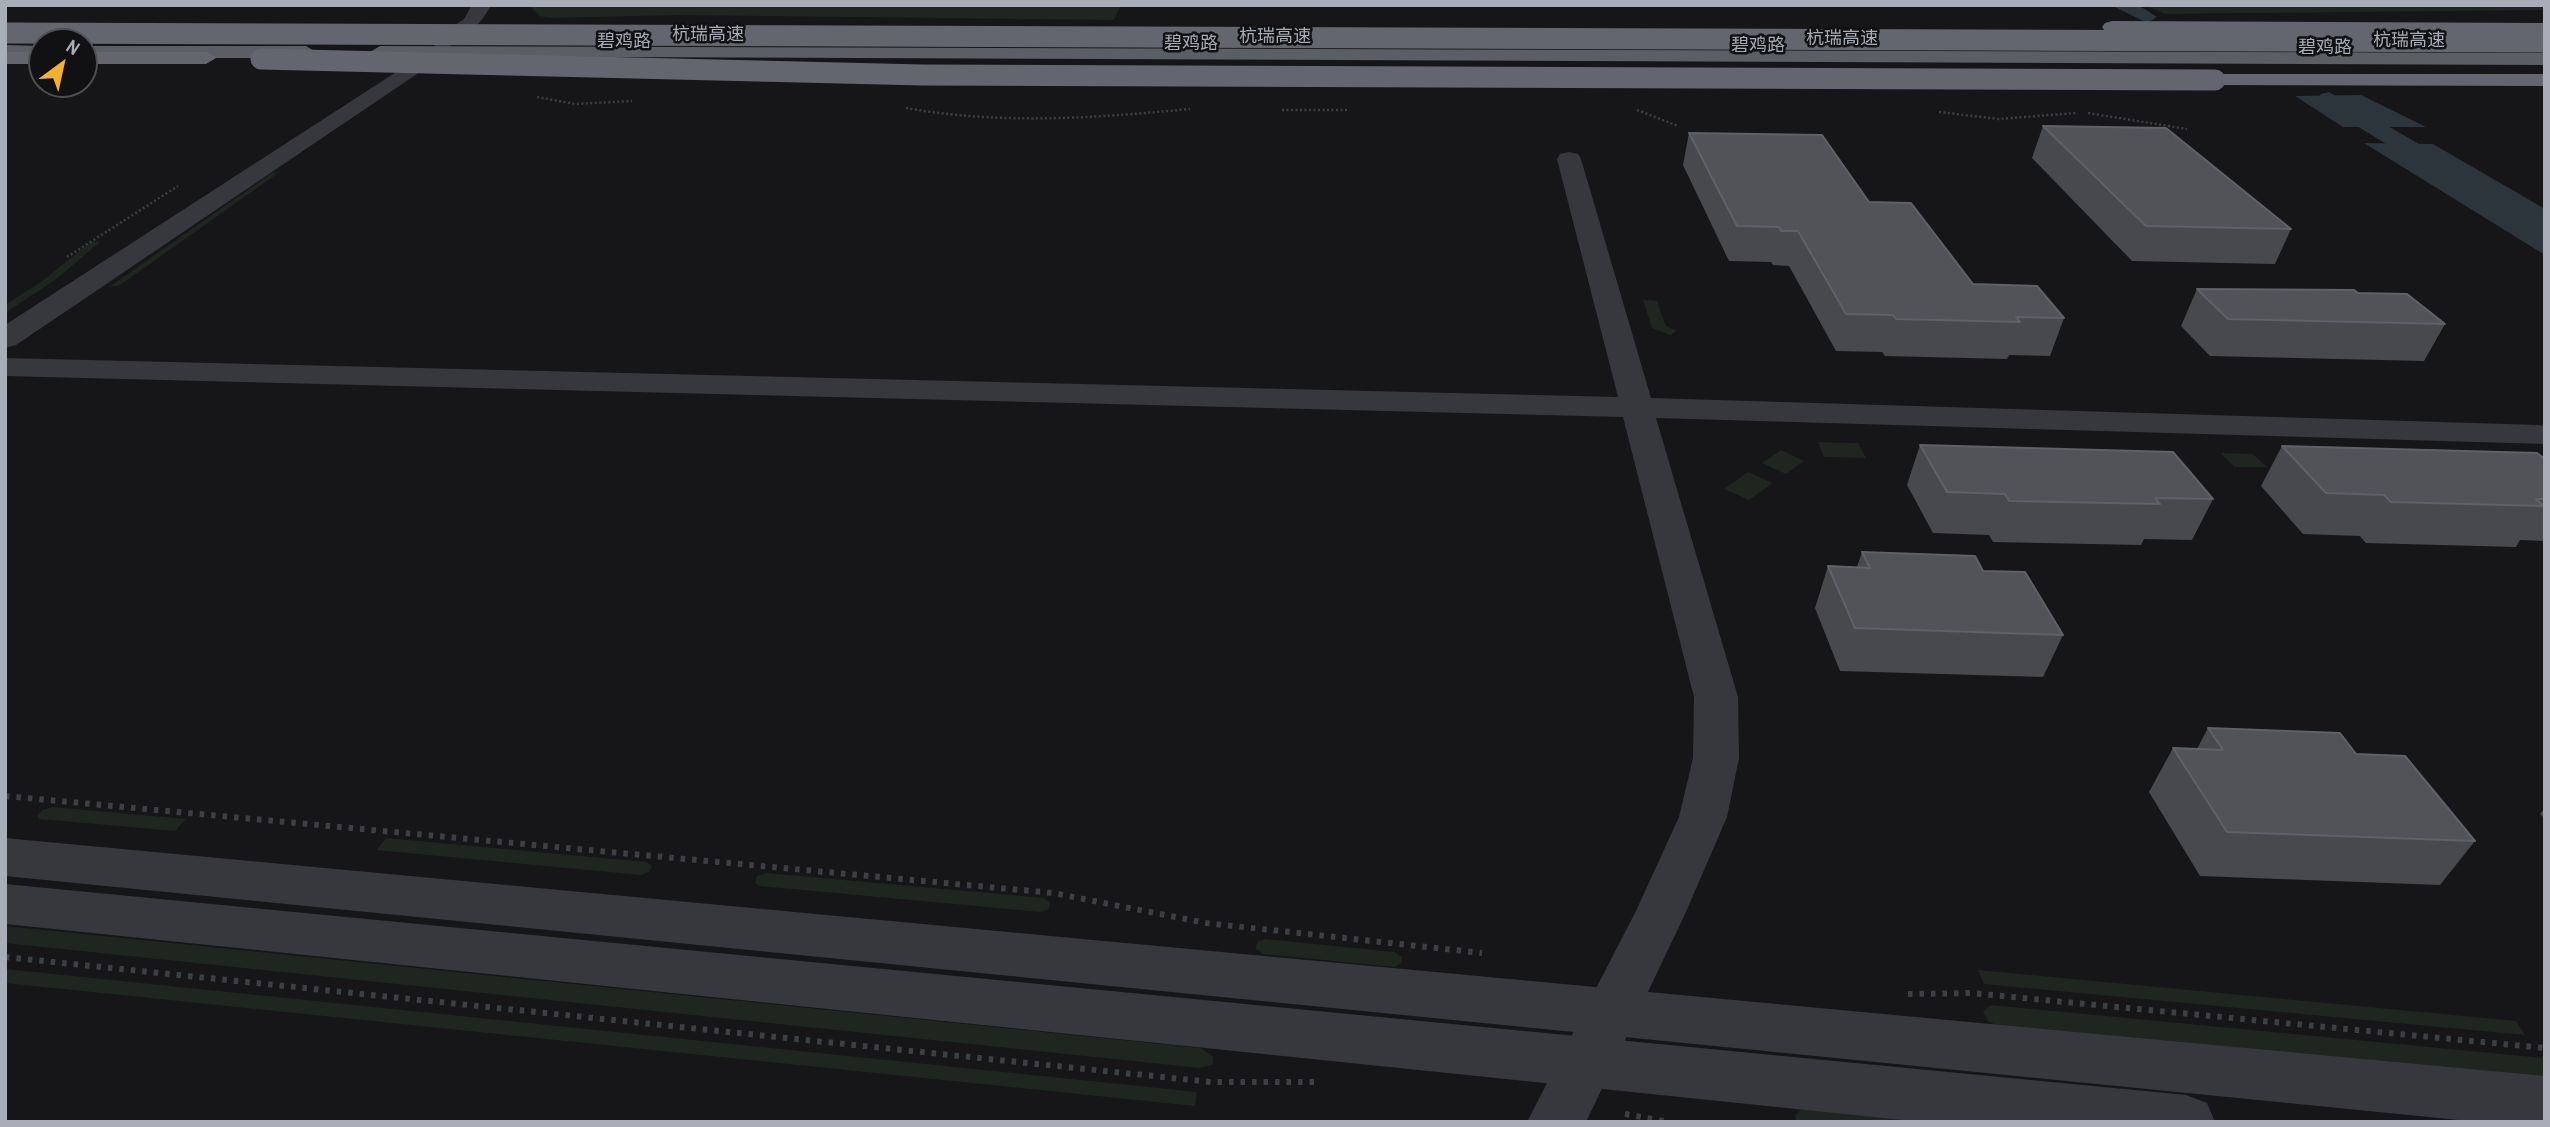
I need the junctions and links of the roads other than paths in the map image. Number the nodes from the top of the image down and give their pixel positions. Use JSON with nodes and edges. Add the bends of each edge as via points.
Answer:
{"nodes":[{"id":1,"x":482,"y":5,"type":"edge"},
{"id":2,"x":449,"y":14,"type":"dead end"},
{"id":3,"x":2545,"y":29,"type":"edge"},
{"id":4,"x":5,"y":32,"type":"edge"},
{"id":5,"x":5,"y":40,"type":"edge"},
{"id":6,"x":2545,"y":41,"type":"edge"},
{"id":7,"x":431,"y":45,"type":"junction"},
{"id":8,"x":2545,"y":49,"type":"edge"},
{"id":9,"x":5,"y":51,"type":"edge"},
{"id":10,"x":28,"y":51,"type":"edge"},
{"id":11,"x":98,"y":52,"type":"edge"},
{"id":12,"x":5,"y":58,"type":"edge"},
{"id":13,"x":28,"y":58,"type":"edge"},
{"id":14,"x":98,"y":58,"type":"edge"},
{"id":15,"x":206,"y":58,"type":"junction"},
{"id":16,"x":2545,"y":59,"type":"edge"},
{"id":17,"x":2545,"y":66,"type":"edge"},
{"id":18,"x":2545,"y":80,"type":"edge"},
{"id":19,"x":1569,"y":159,"type":"dead end"},
{"id":20,"x":5,"y":339,"type":"edge"},
{"id":21,"x":5,"y":367,"type":"edge"},
{"id":22,"x":1637,"y":407,"type":"junction"},
{"id":23,"x":2539,"y":435,"type":"dead end"},
{"id":24,"x":5,"y":857,"type":"edge"},
{"id":25,"x":5,"y":904,"type":"edge"},
{"id":26,"x":1610,"y":1012,"type":"junction"},
{"id":27,"x":1569,"y":1096,"type":"edge"},
{"id":28,"x":2545,"y":1102,"type":"edge"},
{"id":29,"x":2186,"y":1122,"type":"edge"}],
"edges":[{"from":1,"to":7,"type":"street","via":[[472,23]]},
{"from":2,"to":7,"type":"street"},
{"from":3,"to":4,"type":"highway","bridge":true,"via":[[875,24]]},
{"from":4,"to":6,"type":"highway","name":"杭瑞高速","bridge":true},
{"from":5,"to":7,"type":"highway","name":"碧鸡路"},
{"from":7,"to":8,"type":"highway","name":"碧鸡路"},
{"from":7,"to":11,"type":"highway","name":"碧鸡路"},
{"from":7,"to":16,"type":"highway","name":"碧鸡路"},
{"from":7,"to":20,"type":"street"},
{"from":9,"to":10,"type":"highway"},
{"from":12,"to":13,"type":"highway"},
{"from":14,"to":15,"type":"highway","name":"杭瑞高速"},
{"from":15,"to":17,"type":"highway","name":"杭瑞高速","bridge":true},
{"from":15,"to":18,"type":"highway","bridge":true,"via":[[937,76]]},
{"from":19,"to":22,"type":"street"},
{"from":21,"to":22,"type":"street"},
{"from":22,"to":23,"type":"street"},
{"from":22,"to":26,"type":"street","via":[[1716,697],[1716,758],[1703,817]]},
{"from":24,"to":26,"type":"street"},
{"from":25,"to":27,"type":"street"},
{"from":26,"to":27,"type":"street"},
{"from":26,"to":28,"type":"street"},
{"from":27,"to":29,"type":"street"}]}
